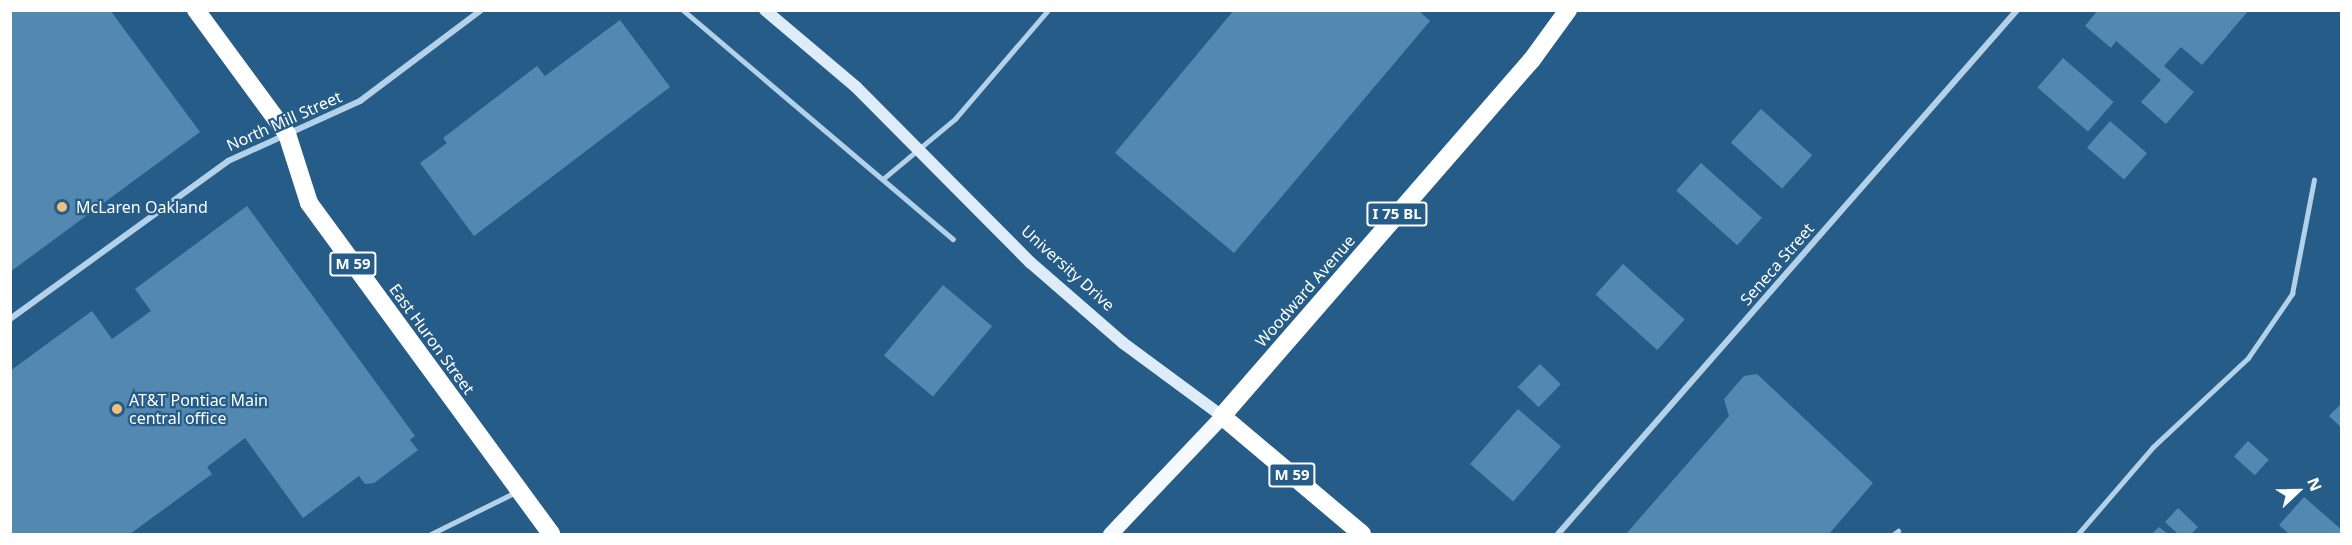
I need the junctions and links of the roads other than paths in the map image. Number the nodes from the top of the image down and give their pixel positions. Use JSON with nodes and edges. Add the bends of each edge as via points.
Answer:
{"nodes":[{"id":1,"x":196,"y":10,"type":"edge"},
{"id":2,"x":481,"y":10,"type":"edge"},
{"id":3,"x":683,"y":10,"type":"edge"},
{"id":4,"x":765,"y":10,"type":"edge"},
{"id":5,"x":1048,"y":10,"type":"edge"},
{"id":6,"x":1568,"y":10,"type":"edge"},
{"id":7,"x":2017,"y":10,"type":"edge"},
{"id":8,"x":287,"y":134,"type":"junction"},
{"id":9,"x":917,"y":150,"type":"junction"},
{"id":10,"x":883,"y":179,"type":"junction"},
{"id":11,"x":2314,"y":180,"type":"dead end"},
{"id":12,"x":953,"y":239,"type":"dead end"},
{"id":13,"x":10,"y":318,"type":"edge"},
{"id":14,"x":1222,"y":416,"type":"junction"},
{"id":15,"x":519,"y":490,"type":"junction"},
{"id":16,"x":431,"y":534,"type":"edge"},
{"id":17,"x":551,"y":534,"type":"edge"},
{"id":18,"x":1110,"y":534,"type":"edge"},
{"id":19,"x":1362,"y":534,"type":"edge"},
{"id":20,"x":1558,"y":534,"type":"edge"},
{"id":21,"x":2078,"y":534,"type":"edge"}],
"edges":[{"from":1,"to":8,"type":"highway","name":"East Huron Street","number":"M 59"},
{"from":2,"to":8,"type":"street","name":"North Mill Street","via":[[360,101]]},
{"from":3,"to":10,"type":"lane"},
{"from":4,"to":9,"type":"street","name":"University Drive","via":[[856,87]]},
{"from":5,"to":9,"type":"lane","via":[[955,118]]},
{"from":6,"to":14,"type":"highway","name":"Woodward Avenue","number":"I 75 BL","via":[[1531,61]]},
{"from":7,"to":20,"type":"street","name":"Seneca Street"},
{"from":8,"to":13,"type":"street","name":"North Mill Street","via":[[228,160]]},
{"from":8,"to":15,"type":"highway","name":"East Huron Street","number":"M 59","via":[[309,203]]},
{"from":9,"to":10,"type":"lane"},
{"from":9,"to":14,"type":"street","name":"University Drive","via":[[1039,270],[1123,343]]},
{"from":10,"to":12,"type":"lane"},
{"from":11,"to":21,"type":"lane","via":[[2292,294],[2248,358],[2153,447]]},
{"from":14,"to":18,"type":"main road","name":"Woodward Avenue","number":"I 75 BL"},
{"from":14,"to":19,"type":"highway","name":"University Drive","number":"M 59"},
{"from":15,"to":16,"type":"lane"},
{"from":15,"to":17,"type":"highway","name":"East Huron Street","number":"M 59"}]}
